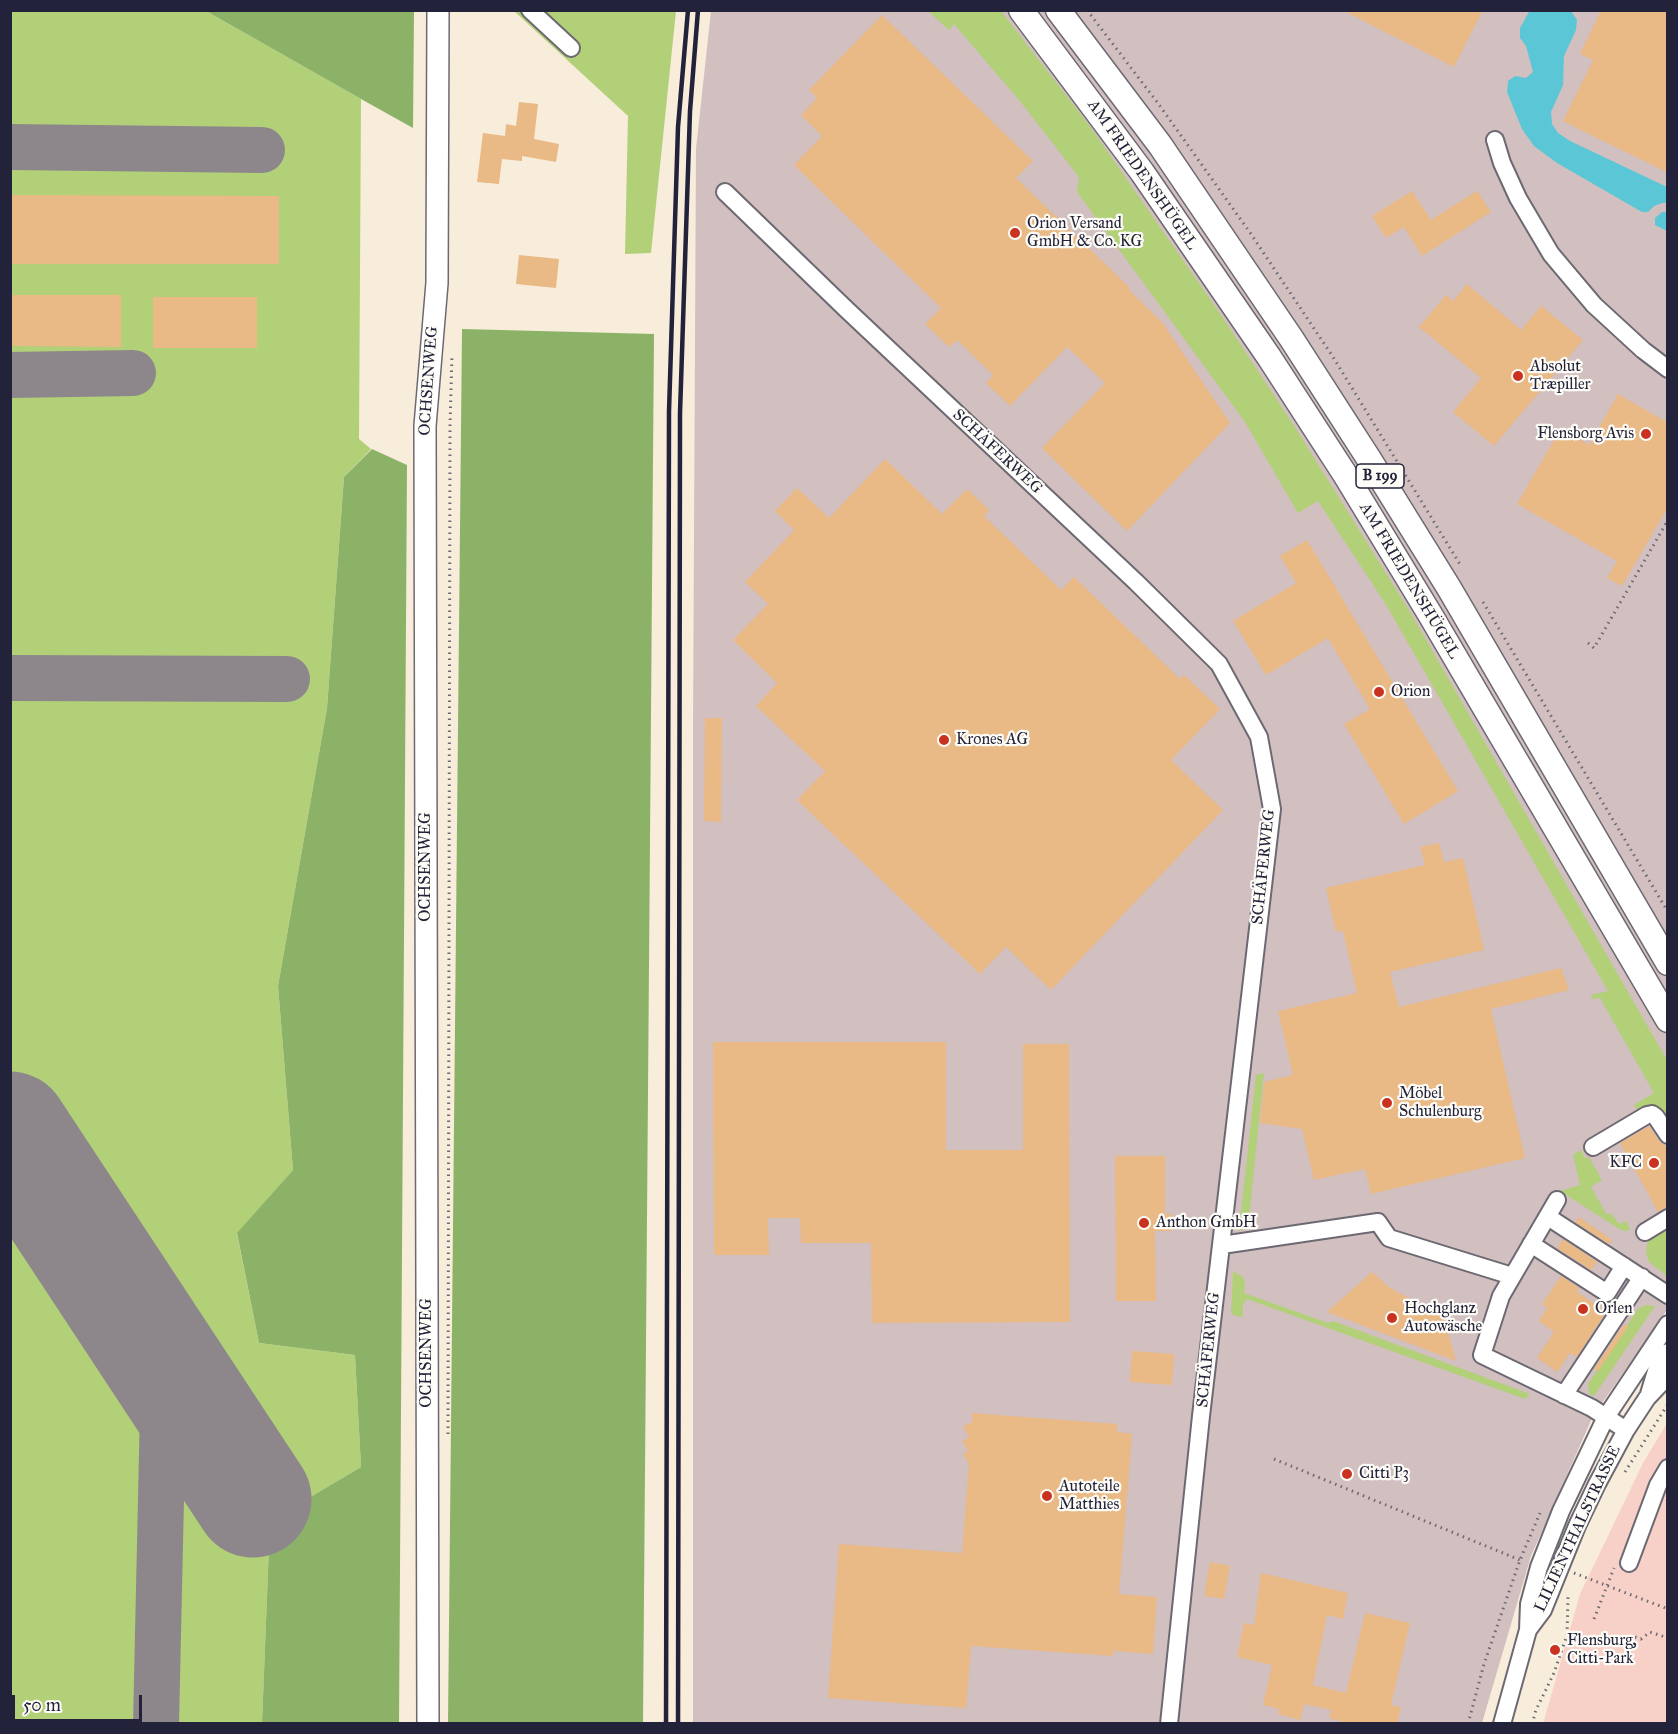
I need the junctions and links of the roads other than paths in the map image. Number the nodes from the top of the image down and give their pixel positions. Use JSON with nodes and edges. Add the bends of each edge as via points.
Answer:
{"nodes":[{"id":1,"x":438,"y":10,"type":"edge"},
{"id":2,"x":530,"y":10,"type":"edge"},
{"id":3,"x":1021,"y":10,"type":"edge"},
{"id":4,"x":1058,"y":10,"type":"edge"},
{"id":5,"x":571,"y":48,"type":"dead end"},
{"id":6,"x":1495,"y":140,"type":"dead end"},
{"id":7,"x":725,"y":192,"type":"dead end"},
{"id":8,"x":1668,"y":369,"type":"edge"},
{"id":9,"x":1668,"y":963,"type":"edge"},
{"id":10,"x":1668,"y":1020,"type":"edge"},
{"id":11,"x":1668,"y":1135,"type":"edge"},
{"id":12,"x":1593,"y":1147,"type":"dead end"},
{"id":13,"x":1557,"y":1200,"type":"dead end"},
{"id":14,"x":1548,"y":1217,"type":"junction"},
{"id":15,"x":1668,"y":1218,"type":"edge"},
{"id":16,"x":1646,"y":1232,"type":"dead end"},
{"id":17,"x":1532,"y":1244,"type":"junction"},
{"id":18,"x":1222,"y":1245,"type":"junction"},
{"id":19,"x":1624,"y":1266,"type":"junction"},
{"id":20,"x":1512,"y":1276,"type":"junction"},
{"id":21,"x":1642,"y":1277,"type":"junction"},
{"id":22,"x":1668,"y":1294,"type":"edge"},
{"id":23,"x":1668,"y":1324,"type":"edge"},
{"id":24,"x":1668,"y":1352,"type":"edge"},
{"id":25,"x":1668,"y":1376,"type":"edge"},
{"id":26,"x":1564,"y":1395,"type":"junction"},
{"id":27,"x":1647,"y":1398,"type":"junction"},
{"id":28,"x":1606,"y":1417,"type":"junction"},
{"id":29,"x":1626,"y":1430,"type":"junction"},
{"id":30,"x":1668,"y":1468,"type":"edge"},
{"id":31,"x":1629,"y":1563,"type":"road end"},
{"id":32,"x":1528,"y":1630,"type":"junction"},
{"id":33,"x":428,"y":1724,"type":"edge"},
{"id":34,"x":1169,"y":1724,"type":"edge"},
{"id":35,"x":1502,"y":1724,"type":"edge"}],
"edges":[{"from":1,"to":33,"type":"main road","name":"OCHSENWEG","via":[[437,283],[425,426]]},
{"from":2,"to":5,"type":"street"},
{"from":3,"to":10,"type":"highway","name":"AM FRIEDENSHÜGEL","number":"B 199","via":[[1142,172],[1346,476]]},
{"from":4,"to":9,"type":"highway","name":"AM FRIEDENSHÜGEL","number":"B 199","via":[[1160,145],[1369,459]]},
{"from":6,"to":8,"type":"street","via":[[1518,198],[1551,254],[1594,304]]},
{"from":7,"to":18,"type":"street","name":"SCHÄFERWEG","via":[[1219,664],[1259,737],[1272,809]]},
{"from":11,"to":12,"type":"street","via":[[1652,1114]]},
{"from":13,"to":14,"type":"street"},
{"from":14,"to":17,"type":"street"},
{"from":14,"to":19,"type":"street"},
{"from":15,"to":16,"type":"street"},
{"from":17,"to":19,"type":"street","via":[[1608,1293]]},
{"from":17,"to":20,"type":"street"},
{"from":18,"to":20,"type":"street","via":[[1378,1222],[1389,1238]]},
{"from":18,"to":34,"type":"street","name":"SCHÄFERWEG"},
{"from":19,"to":21,"type":"street"},
{"from":20,"to":26,"type":"street","via":[[1501,1296],[1482,1355]]},
{"from":21,"to":22,"type":"street"},
{"from":21,"to":26,"type":"street"},
{"from":23,"to":28,"type":"street","name":"LILIENTHALSTRASSE"},
{"from":24,"to":27,"type":"street","name":"LILIENTHALSTRASSE","via":[[1656,1371]]},
{"from":25,"to":27,"type":"street","name":"LILIENTHALSTRASSE"},
{"from":26,"to":28,"type":"street"},
{"from":27,"to":29,"type":"street","name":"LILIENTHALSTRASSE"},
{"from":28,"to":29,"type":"street"},
{"from":28,"to":32,"type":"street","name":"LILIENTHALSTRASSE","via":[[1539,1567],[1529,1604]]},
{"from":29,"to":32,"type":"street","name":"LILIENTHALSTRASSE","via":[[1597,1484],[1564,1579]]},
{"from":30,"to":31,"type":"street"},
{"from":32,"to":35,"type":"street","name":"LILIENTHALSTRASSE"}]}
